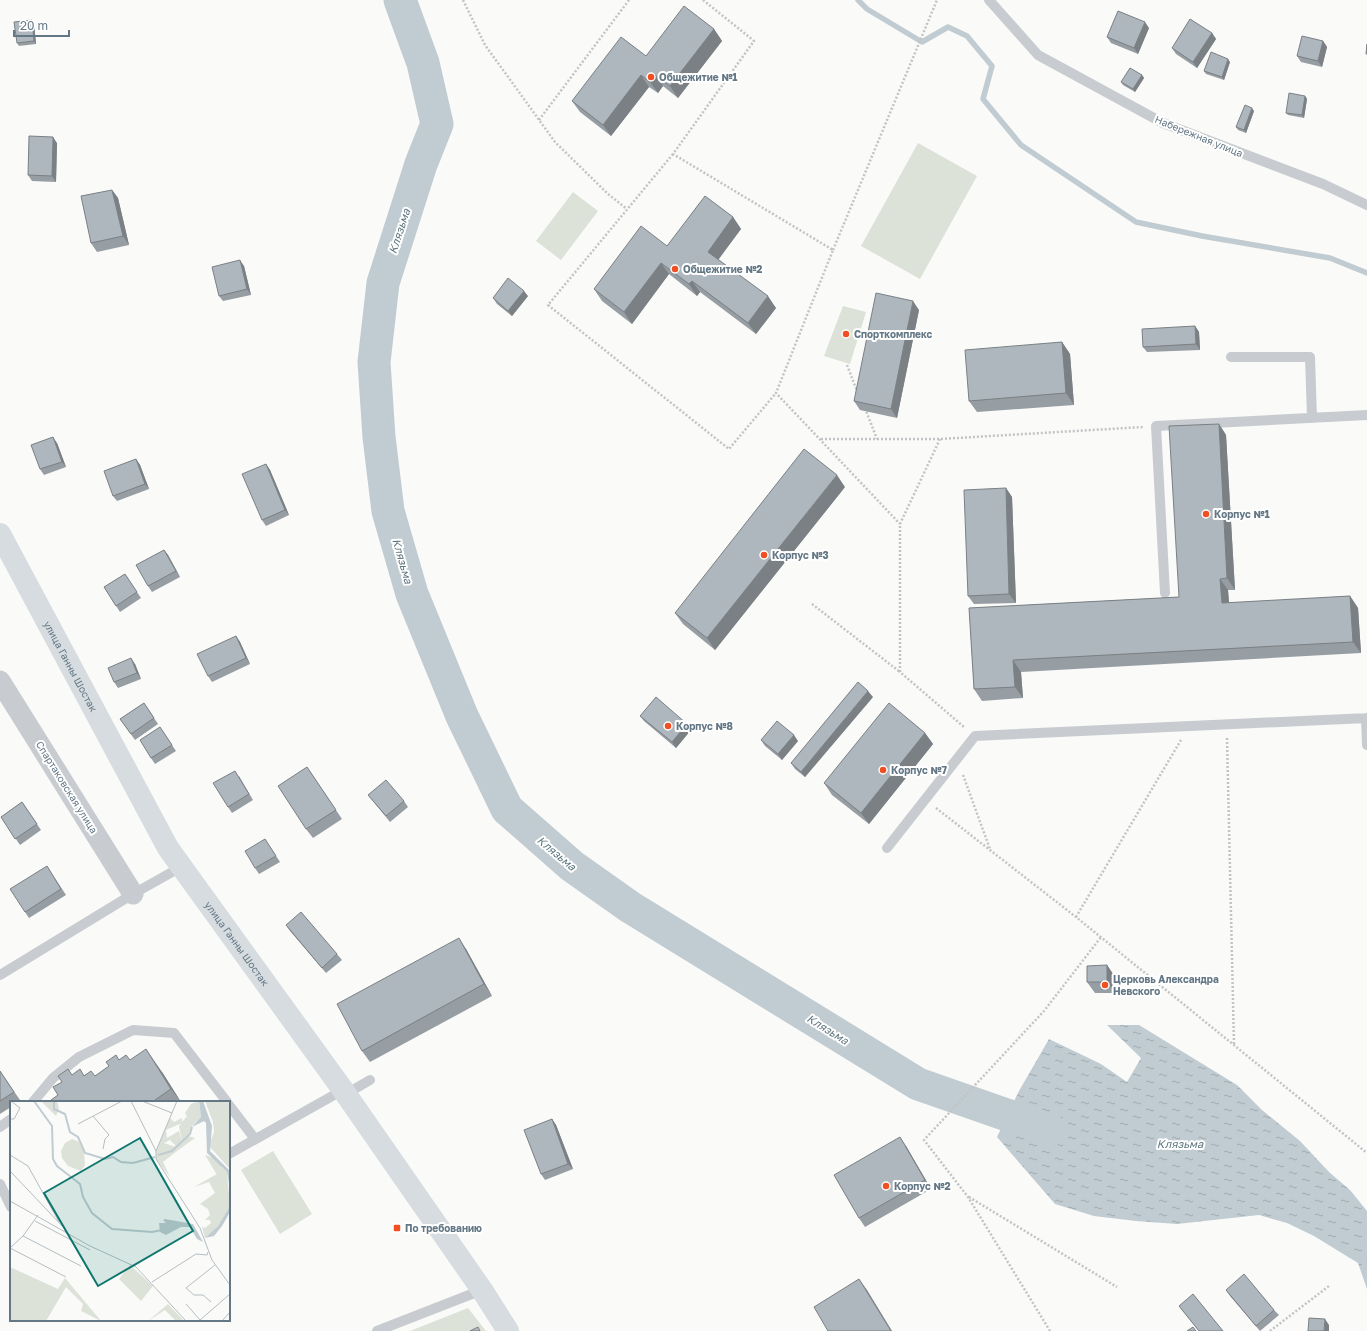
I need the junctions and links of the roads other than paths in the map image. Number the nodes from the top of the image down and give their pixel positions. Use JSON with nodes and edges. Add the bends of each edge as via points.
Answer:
{"nodes":[{"id":1,"x":989,"y":0,"type":"edge"},
{"id":2,"x":1367,"y":205,"type":"edge"},
{"id":3,"x":1231,"y":358,"type":"dead end"},
{"id":4,"x":1367,"y":414,"type":"edge"},
{"id":5,"x":1312,"y":418,"type":"junction"},
{"id":6,"x":0,"y":534,"type":"edge"},
{"id":7,"x":1165,"y":593,"type":"dead end"},
{"id":8,"x":0,"y":681,"type":"edge"},
{"id":9,"x":1366,"y":718,"type":"edge"},
{"id":10,"x":1367,"y":745,"type":"edge"},
{"id":11,"x":887,"y":848,"type":"dead end"},
{"id":12,"x":182,"y":867,"type":"junction"},
{"id":13,"x":133,"y":894,"type":"junction"},
{"id":14,"x":0,"y":975,"type":"edge"},
{"id":15,"x":370,"y":1080,"type":"dead end"},
{"id":16,"x":344,"y":1092,"type":"junction"},
{"id":17,"x":35,"y":1101,"type":"edge"},
{"id":18,"x":226,"y":1101,"type":"edge"},
{"id":19,"x":230,"y":1105,"type":"edge"},
{"id":20,"x":10,"y":1120,"type":"edge"},
{"id":21,"x":0,"y":1127,"type":"edge"},
{"id":22,"x":255,"y":1139,"type":"junction"},
{"id":23,"x":230,"y":1153,"type":"edge"},
{"id":24,"x":0,"y":1184,"type":"edge"},
{"id":25,"x":10,"y":1205,"type":"edge"},
{"id":26,"x":482,"y":1290,"type":"junction"},
{"id":27,"x":377,"y":1331,"type":"edge"},
{"id":28,"x":508,"y":1331,"type":"edge"}],
"edges":[{"from":1,"to":2,"type":"lane","name":"Набережная улица","via":[[1038,55],[1163,123],[1323,184]]},
{"from":3,"to":5,"type":"lane","via":[[1310,357]]},
{"from":4,"to":5,"type":"lane"},
{"from":5,"to":7,"type":"lane","via":[[1156,426]]},
{"from":6,"to":12,"type":"main road","name":"улица Ганны Шостак","via":[[168,848]]},
{"from":8,"to":13,"type":"street","name":"Спартаковская улица"},
{"from":9,"to":10,"type":"lane"},
{"from":9,"to":11,"type":"lane","via":[[975,736]]},
{"from":12,"to":13,"type":"lane"},
{"from":12,"to":16,"type":"main road","name":"улица Ганны Шостак"},
{"from":13,"to":14,"type":"lane"},
{"from":15,"to":16,"type":"lane"},
{"from":16,"to":22,"type":"lane"},
{"from":16,"to":26,"type":"main road","name":"улица Ганны Шостак"},
{"from":17,"to":18,"type":"lane","via":[[53,1078],[79,1057],[133,1030],[174,1033]]},
{"from":19,"to":22,"type":"lane"},
{"from":20,"to":21,"type":"lane"},
{"from":22,"to":23,"type":"lane"},
{"from":24,"to":25,"type":"lane"},
{"from":26,"to":27,"type":"lane"},
{"from":26,"to":28,"type":"main road","name":"улица Ганны Шостак"}]}
